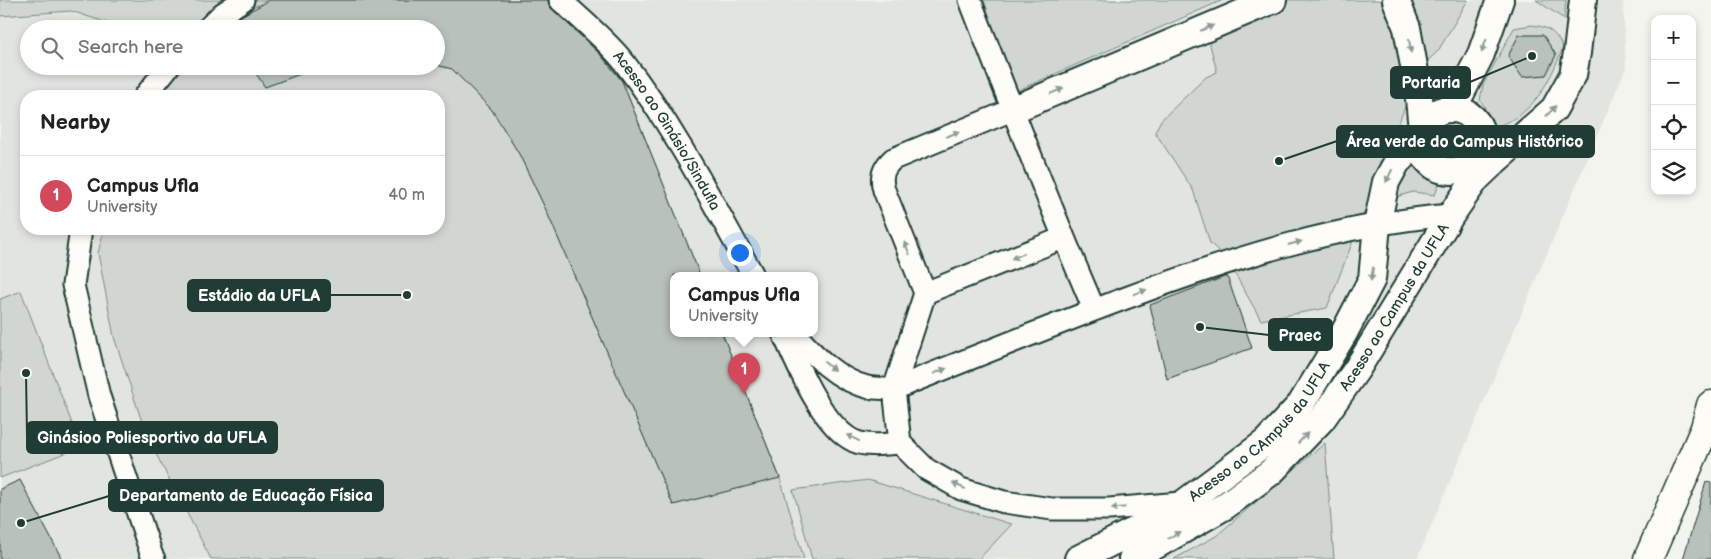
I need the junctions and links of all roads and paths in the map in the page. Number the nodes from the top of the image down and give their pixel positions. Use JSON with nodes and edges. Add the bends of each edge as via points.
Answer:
{"nodes":[{"id":1,"x":243,"y":0,"type":"edge"},
{"id":2,"x":560,"y":0,"type":"edge"},
{"id":3,"x":970,"y":0,"type":"edge"},
{"id":4,"x":1273,"y":0,"type":"edge"},
{"id":5,"x":1396,"y":0,"type":"edge"},
{"id":6,"x":1500,"y":0,"type":"edge"},
{"id":7,"x":1583,"y":0,"type":"edge"},
{"id":8,"x":216,"y":20,"type":"edge"},
{"id":9,"x":162,"y":75,"type":"edge"},
{"id":10,"x":150,"y":90,"type":"edge"},
{"id":11,"x":1453,"y":109,"type":"junction"},
{"id":12,"x":1012,"y":110,"type":"junction"},
{"id":13,"x":1421,"y":135,"type":"junction"},
{"id":14,"x":1474,"y":172,"type":"junction"},
{"id":15,"x":1451,"y":215,"type":"junction"},
{"id":16,"x":1377,"y":225,"type":"junction"},
{"id":17,"x":80,"y":235,"type":"edge"},
{"id":18,"x":1063,"y":238,"type":"junction"},
{"id":19,"x":751,"y":272,"type":"edge"},
{"id":20,"x":925,"y":293,"type":"junction"},
{"id":21,"x":1094,"y":310,"type":"junction"},
{"id":22,"x":785,"y":337,"type":"edge"},
{"id":23,"x":798,"y":337,"type":"edge"},
{"id":24,"x":894,"y":388,"type":"junction"},
{"id":25,"x":1711,"y":405,"type":"edge"},
{"id":26,"x":900,"y":443,"type":"junction"},
{"id":27,"x":1184,"y":503,"type":"junction"},
{"id":28,"x":151,"y":558,"type":"edge"},
{"id":29,"x":1078,"y":559,"type":"edge"},
{"id":30,"x":1132,"y":559,"type":"edge"},
{"id":31,"x":1648,"y":559,"type":"edge"}],
"edges":[{"from":1,"to":8,"type":"street"},
{"from":2,"to":19,"type":"street","name":"Acesso ao Ginásio/Sindufla","via":[[622,60],[676,139]]},
{"from":3,"to":12,"type":"street"},
{"from":12,"to":4,"type":"street","one_way":true},
{"from":5,"to":13,"type":"street","one_way":true,"via":[[1407,28],[1418,88]]},
{"from":6,"to":11,"type":"street","one_way":true,"via":[[1481,54]]},
{"from":14,"to":7,"type":"street","name":"Acesso ao Campus da UFLA","one_way":true,"via":[[1496,160],[1554,109],[1572,75]]},
{"from":9,"to":10,"type":"street"},
{"from":11,"to":13,"type":"street","via":[[1440,111],[1429,119]]},
{"from":11,"to":14,"type":"street","via":[[1467,113],[1478,124],[1482,138]]},
{"from":12,"to":18,"type":"street"},
{"from":20,"to":12,"type":"street","one_way":true,"via":[[881,181],[887,164]]},
{"from":13,"to":14,"type":"street","via":[[1422,151],[1438,168]]},
{"from":13,"to":16,"type":"street","name":"Acesso ao CAmpus da UFLA","one_way":true,"via":[[1397,162],[1386,182]]},
{"from":14,"to":15,"type":"street","name":"Acesso ao Campus da UFLA"},
{"from":15,"to":16,"type":"street"},
{"from":30,"to":15,"type":"street","name":"Acesso ao Campus da UFLA","one_way":true,"via":[[1225,506],[1271,472],[1322,418],[1357,369]]},
{"from":21,"to":16,"type":"street","one_way":true,"via":[[1194,272],[1259,252],[1326,234]]},
{"from":16,"to":27,"type":"street","name":"Acesso ao CAmpus da UFLA","one_way":true,"via":[[1372,279],[1301,404],[1266,442]]},
{"from":17,"to":28,"type":"street","via":[[73,285],[99,396]]},
{"from":18,"to":20,"type":"street","one_way":true},
{"from":18,"to":21,"type":"street"},
{"from":20,"to":24,"type":"street"},
{"from":24,"to":21,"type":"street","one_way":true},
{"from":26,"to":22,"type":"street","one_way":true,"via":[[876,445],[855,441],[840,431],[825,414],[802,376]]},
{"from":23,"to":24,"type":"street","one_way":true,"via":[[849,381],[869,388]]},
{"from":24,"to":26,"type":"street"},
{"from":25,"to":31,"type":"main road","via":[[1705,428]]},
{"from":27,"to":26,"type":"street","one_way":true,"via":[[1109,509],[1052,509],[1004,502],[961,489],[926,469]]},
{"from":27,"to":29,"type":"street","name":"Acesso ao CAmpus da UFLA"}]}
